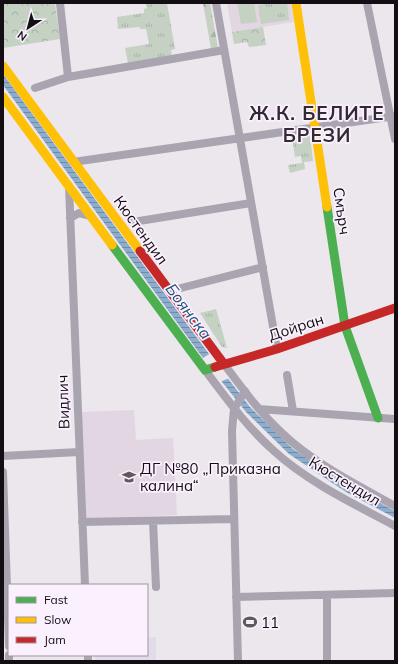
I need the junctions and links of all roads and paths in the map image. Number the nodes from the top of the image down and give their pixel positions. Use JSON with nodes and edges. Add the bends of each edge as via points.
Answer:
{"nodes":[{"id":1,"x":60,"y":3,"type":"edge"},
{"id":2,"x":216,"y":3,"type":"edge"},
{"id":3,"x":296,"y":3,"type":"edge"},
{"id":4,"x":367,"y":3,"type":"edge"},
{"id":5,"x":224,"y":50,"type":"junction"},
{"id":6,"x":3,"y":66,"type":"edge"},
{"id":7,"x":68,"y":77,"type":"junction"},
{"id":8,"x":35,"y":88,"type":"dead end"},
{"id":9,"x":3,"y":98,"type":"edge"},
{"id":10,"x":393,"y":116,"type":"edge"},
{"id":11,"x":316,"y":127,"type":"junction"},
{"id":12,"x":240,"y":138,"type":"junction"},
{"id":13,"x":395,"y":139,"type":"edge"},
{"id":14,"x":73,"y":162,"type":"junction"},
{"id":15,"x":69,"y":185,"type":"junction"},
{"id":16,"x":251,"y":203,"type":"junction"},
{"id":17,"x":91,"y":216,"type":"junction"},
{"id":18,"x":70,"y":218,"type":"junction"},
{"id":19,"x":133,"y":222,"type":"dead end"},
{"id":20,"x":263,"y":267,"type":"junction"},
{"id":21,"x":181,"y":288,"type":"dead end"},
{"id":22,"x":395,"y":308,"type":"edge"},
{"id":23,"x":345,"y":326,"type":"junction"},
{"id":24,"x":277,"y":349,"type":"junction"},
{"id":25,"x":222,"y":365,"type":"junction"},
{"id":26,"x":206,"y":369,"type":"junction"},
{"id":27,"x":287,"y":375,"type":"dead end"},
{"id":28,"x":244,"y":393,"type":"junction"},
{"id":29,"x":235,"y":408,"type":"junction"},
{"id":30,"x":259,"y":409,"type":"junction"},
{"id":31,"x":293,"y":411,"type":"junction"},
{"id":32,"x":378,"y":418,"type":"junction"},
{"id":33,"x":395,"y":419,"type":"edge"},
{"id":34,"x":247,"y":422,"type":"junction"},
{"id":35,"x":232,"y":431,"type":"junction"},
{"id":36,"x":79,"y":452,"type":"junction"},
{"id":37,"x":3,"y":456,"type":"edge"},
{"id":38,"x":3,"y":472,"type":"edge"},
{"id":39,"x":395,"y":506,"type":"edge"},
{"id":40,"x":234,"y":518,"type":"junction"},
{"id":41,"x":153,"y":521,"type":"junction"},
{"id":42,"x":82,"y":522,"type":"junction"},
{"id":43,"x":395,"y":526,"type":"edge"},
{"id":44,"x":85,"y":584,"type":"edge"},
{"id":45,"x":156,"y":587,"type":"dead end"},
{"id":46,"x":395,"y":592,"type":"edge"},
{"id":47,"x":327,"y":595,"type":"junction"},
{"id":48,"x":236,"y":597,"type":"junction"},
{"id":49,"x":5,"y":599,"type":"edge"},
{"id":50,"x":8,"y":634,"type":"edge"},
{"id":51,"x":238,"y":661,"type":"edge"},
{"id":52,"x":327,"y":661,"type":"edge"}],
"edges":[{"from":1,"to":7,"type":"street"},
{"from":2,"to":5,"type":"street"},
{"from":3,"to":11,"type":"street","name":"Смърч"},
{"from":4,"to":10,"type":"street"},
{"from":5,"to":7,"type":"street"},
{"from":5,"to":12,"type":"street"},
{"from":6,"to":14,"type":"street","name":"Кюстендил"},
{"from":7,"to":8,"type":"street"},
{"from":9,"to":15,"type":"street","name":"Кюстендил"},
{"from":10,"to":11,"type":"street"},
{"from":10,"to":13,"type":"street"},
{"from":11,"to":12,"type":"street"},
{"from":11,"to":23,"type":"street","name":"Смърч"},
{"from":12,"to":14,"type":"street"},
{"from":12,"to":16,"type":"street"},
{"from":14,"to":25,"type":"street","name":"Кюстендил"},
{"from":15,"to":17,"type":"street","name":"Кюстендил"},
{"from":15,"to":18,"type":"street","name":"Видлич"},
{"from":16,"to":19,"type":"street"},
{"from":16,"to":20,"type":"street"},
{"from":17,"to":18,"type":"street","via":[[79,213]]},
{"from":17,"to":26,"type":"street","name":"Кюстендил"},
{"from":18,"to":36,"type":"street","name":"Видлич"},
{"from":20,"to":21,"type":"street"},
{"from":20,"to":24,"type":"street"},
{"from":22,"to":23,"type":"street","name":"Дойран"},
{"from":23,"to":24,"type":"street","name":"Дойран"},
{"from":23,"to":32,"type":"street","name":"Смърч"},
{"from":24,"to":25,"type":"street","name":"Дойран"},
{"from":25,"to":26,"type":"street","name":"Дойран"},
{"from":25,"to":28,"type":"street","name":"Кюстендил"},
{"from":26,"to":29,"type":"street","name":"Кюстендил"},
{"from":27,"to":31,"type":"street"},
{"from":28,"to":29,"type":"street"},
{"from":28,"to":30,"type":"street","name":"Кюстендил"},
{"from":29,"to":34,"type":"street","name":"Кюстендил"},
{"from":29,"to":35,"type":"street"},
{"from":30,"to":31,"type":"street"},
{"from":30,"to":39,"type":"street","name":"Кюстендил","via":[[283,435],[310,455]]},
{"from":31,"to":32,"type":"street"},
{"from":32,"to":33,"type":"street"},
{"from":34,"to":35,"type":"street","via":[[238,422]]},
{"from":34,"to":43,"type":"street","name":"Кюстендил","via":[[274,450],[309,477]]},
{"from":35,"to":40,"type":"street"},
{"from":36,"to":37,"type":"street"},
{"from":36,"to":42,"type":"street","name":"Видлич"},
{"from":38,"to":49,"type":"street"},
{"from":40,"to":41,"type":"street"},
{"from":40,"to":48,"type":"street"},
{"from":41,"to":42,"type":"street"},
{"from":41,"to":45,"type":"street"},
{"from":42,"to":44,"type":"street","name":"Видлич"},
{"from":46,"to":47,"type":"street"},
{"from":47,"to":48,"type":"street"},
{"from":47,"to":52,"type":"street"},
{"from":48,"to":51,"type":"street"},
{"from":49,"to":50,"type":"street"}]}
